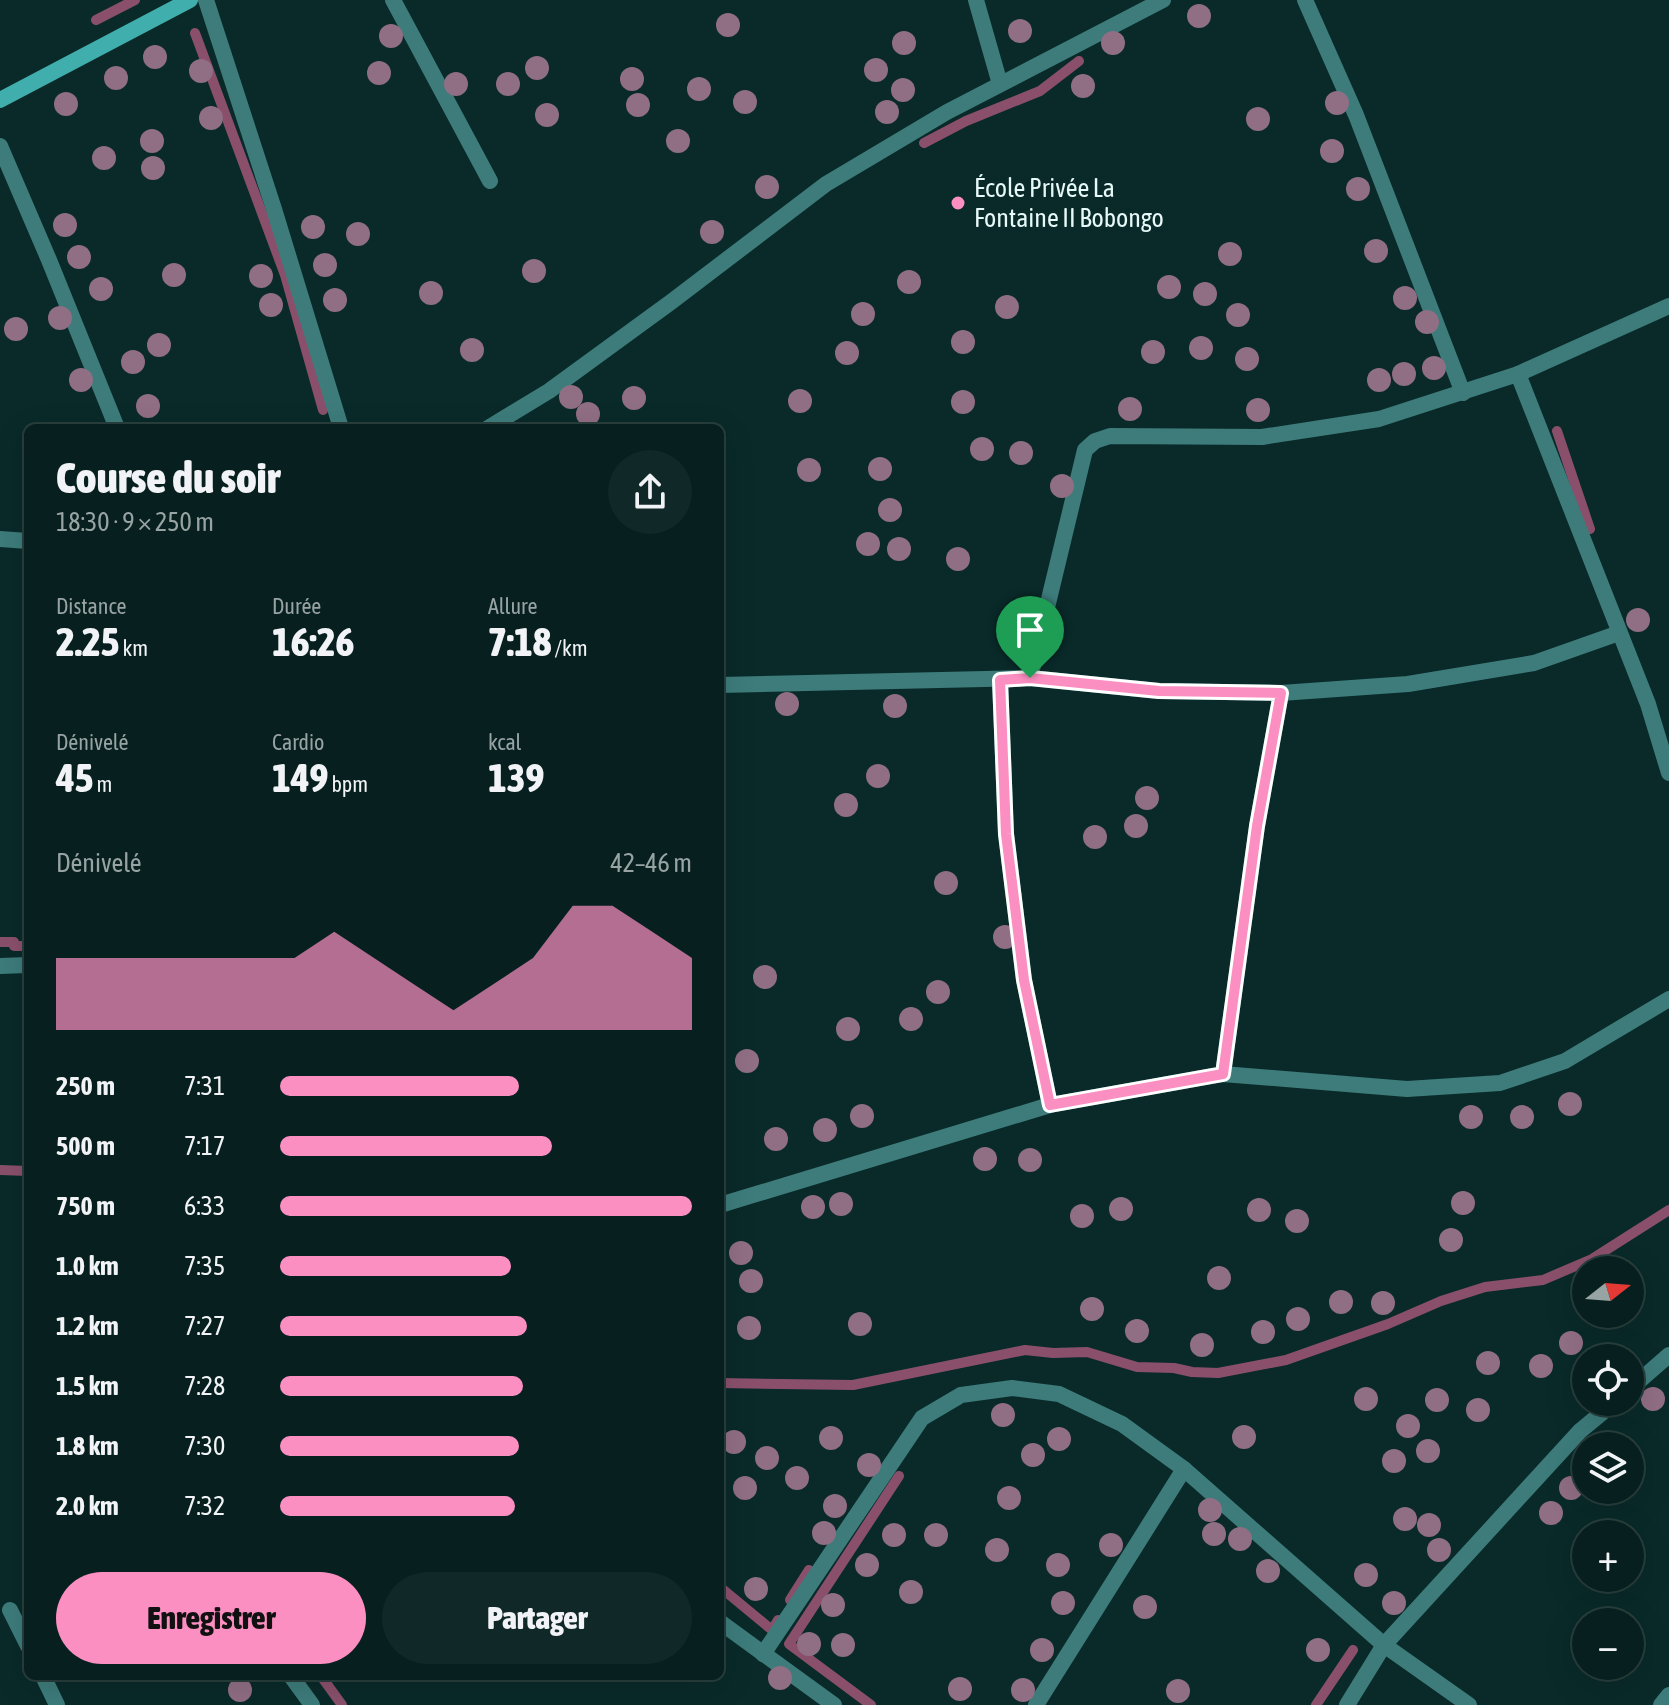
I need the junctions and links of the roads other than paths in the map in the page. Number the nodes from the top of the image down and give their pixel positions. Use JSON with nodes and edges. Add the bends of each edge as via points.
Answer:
{"nodes":[{"id":1,"x":190,"y":0,"type":"edge"},
{"id":2,"x":206,"y":0,"type":"edge"},
{"id":3,"x":393,"y":0,"type":"edge"},
{"id":4,"x":976,"y":0,"type":"edge"},
{"id":5,"x":1163,"y":0,"type":"edge"},
{"id":6,"x":1305,"y":0,"type":"edge"},
{"id":7,"x":1000,"y":84,"type":"junction"},
{"id":8,"x":0,"y":100,"type":"edge"},
{"id":9,"x":0,"y":146,"type":"edge"},
{"id":10,"x":490,"y":181,"type":"dead end"},
{"id":11,"x":1669,"y":306,"type":"edge"},
{"id":12,"x":1518,"y":374,"type":"junction"},
{"id":13,"x":1463,"y":393,"type":"junction"},
{"id":14,"x":116,"y":424,"type":"edge"},
{"id":15,"x":340,"y":424,"type":"edge"},
{"id":16,"x":495,"y":424,"type":"edge"},
{"id":17,"x":0,"y":539,"type":"edge"},
{"id":18,"x":24,"y":541,"type":"edge"},
{"id":19,"x":1619,"y":633,"type":"junction"},
{"id":20,"x":1030,"y":678,"type":"junction"},
{"id":21,"x":1000,"y":680,"type":"junction"},
{"id":22,"x":724,"y":685,"type":"edge"},
{"id":23,"x":1281,"y":693,"type":"junction"},
{"id":24,"x":1669,"y":773,"type":"edge"},
{"id":25,"x":24,"y":965,"type":"edge"},
{"id":26,"x":0,"y":966,"type":"edge"},
{"id":27,"x":1669,"y":999,"type":"edge"},
{"id":28,"x":1223,"y":1074,"type":"junction"},
{"id":29,"x":1050,"y":1105,"type":"junction"},
{"id":30,"x":724,"y":1204,"type":"edge"},
{"id":31,"x":1669,"y":1355,"type":"edge"},
{"id":32,"x":1644,"y":1377,"type":"edge"},
{"id":33,"x":1598,"y":1416,"type":"edge"},
{"id":34,"x":1184,"y":1469,"type":"junction"},
{"id":35,"x":10,"y":1610,"type":"dead end"},
{"id":36,"x":724,"y":1625,"type":"edge"},
{"id":37,"x":24,"y":1638,"type":"edge"},
{"id":38,"x":1384,"y":1645,"type":"junction"},
{"id":39,"x":763,"y":1654,"type":"junction"},
{"id":40,"x":45,"y":1680,"type":"edge"},
{"id":41,"x":294,"y":1680,"type":"edge"},
{"id":42,"x":1669,"y":1695,"type":"edge"},
{"id":43,"x":57,"y":1705,"type":"edge"},
{"id":44,"x":312,"y":1705,"type":"edge"},
{"id":45,"x":834,"y":1705,"type":"edge"},
{"id":46,"x":1036,"y":1705,"type":"edge"},
{"id":47,"x":1347,"y":1705,"type":"edge"},
{"id":48,"x":1469,"y":1705,"type":"edge"},
{"id":49,"x":1661,"y":1705,"type":"edge"}],
"edges":[{"from":1,"to":8,"type":"main road"},
{"from":2,"to":15,"type":"street"},
{"from":3,"to":10,"type":"street"},
{"from":4,"to":7,"type":"street"},
{"from":5,"to":7,"type":"street"},
{"from":6,"to":13,"type":"street","via":[[1356,115]]},
{"from":7,"to":16,"type":"street","via":[[826,184],[549,391]]},
{"from":9,"to":14,"type":"street"},
{"from":11,"to":12,"type":"street"},
{"from":12,"to":13,"type":"street"},
{"from":12,"to":19,"type":"street"},
{"from":13,"to":20,"type":"street","via":[[1379,419],[1262,437],[1110,436],[1095,441],[1085,450]]},
{"from":17,"to":18,"type":"street"},
{"from":19,"to":23,"type":"street","via":[[1534,663],[1408,684]]},
{"from":19,"to":24,"type":"street"},
{"from":20,"to":21,"type":"street"},
{"from":20,"to":23,"type":"street","via":[[1159,691]]},
{"from":21,"to":22,"type":"street"},
{"from":21,"to":29,"type":"street","via":[[1006,834],[1024,980]]},
{"from":23,"to":28,"type":"street"},
{"from":25,"to":26,"type":"street"},
{"from":27,"to":28,"type":"street","via":[[1565,1061],[1500,1083],[1407,1089]]},
{"from":28,"to":29,"type":"street"},
{"from":29,"to":30,"type":"street"},
{"from":31,"to":32,"type":"street"},
{"from":33,"to":38,"type":"street"},
{"from":34,"to":38,"type":"street"},
{"from":34,"to":39,"type":"street","via":[[1122,1424],[1059,1394],[1012,1388],[961,1395],[922,1418]]},
{"from":34,"to":46,"type":"street"},
{"from":35,"to":37,"type":"street"},
{"from":36,"to":39,"type":"street"},
{"from":38,"to":47,"type":"street"},
{"from":38,"to":48,"type":"street"},
{"from":39,"to":45,"type":"street"},
{"from":40,"to":43,"type":"street"},
{"from":41,"to":44,"type":"street"},
{"from":42,"to":49,"type":"street"}]}
